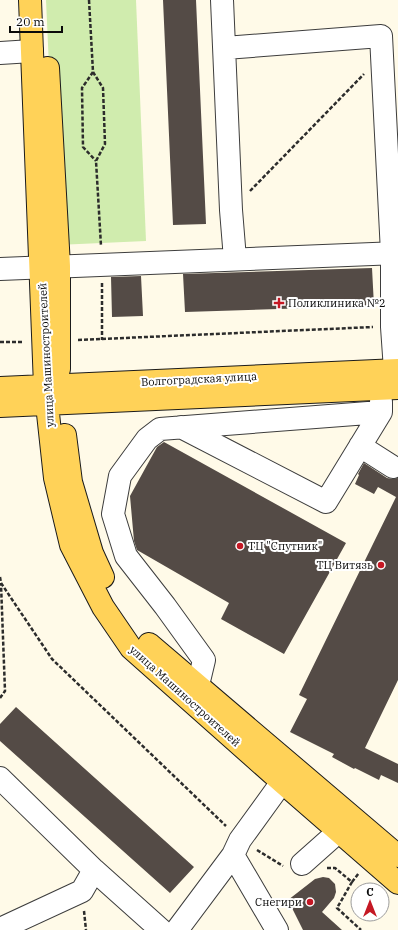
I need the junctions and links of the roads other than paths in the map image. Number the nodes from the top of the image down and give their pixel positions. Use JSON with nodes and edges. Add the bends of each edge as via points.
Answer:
{"nodes":[{"id":1,"x":30,"y":0,"type":"edge"},
{"id":2,"x":45,"y":0,"type":"edge"},
{"id":3,"x":222,"y":0,"type":"edge"},
{"id":4,"x":225,"y":48,"type":"junction"},
{"id":5,"x":32,"y":51,"type":"junction"},
{"id":6,"x":0,"y":53,"type":"edge"},
{"id":7,"x":395,"y":253,"type":"edge"},
{"id":8,"x":235,"y":259,"type":"junction"},
{"id":9,"x":50,"y":267,"type":"junction"},
{"id":10,"x":0,"y":269,"type":"edge"},
{"id":11,"x":390,"y":378,"type":"edge"},
{"id":12,"x":0,"y":388,"type":"edge"},
{"id":13,"x":53,"y":395,"type":"junction"},
{"id":14,"x":0,"y":406,"type":"edge"},
{"id":15,"x":381,"y":412,"type":"junction"},
{"id":16,"x":180,"y":427,"type":"junction"},
{"id":17,"x":360,"y":446,"type":"junction"},
{"id":18,"x":394,"y":467,"type":"dead end"},
{"id":19,"x":196,"y":694,"type":"junction"},
{"id":20,"x":0,"y":778,"type":"edge"},
{"id":21,"x":282,"y":782,"type":"junction"},
{"id":22,"x":338,"y":832,"type":"junction"},
{"id":23,"x":237,"y":847,"type":"junction"},
{"id":24,"x":398,"y":856,"type":"edge"},
{"id":25,"x":293,"y":865,"type":"road end"},
{"id":26,"x":94,"y":870,"type":"junction"},
{"id":27,"x":398,"y":883,"type":"edge"},
{"id":28,"x":0,"y":929,"type":"edge"},
{"id":29,"x":161,"y":930,"type":"edge"},
{"id":30,"x":177,"y":930,"type":"edge"},
{"id":31,"x":277,"y":930,"type":"edge"}],
"edges":[{"from":1,"to":5,"type":"main road","name":"улица Машиностроителей"},
{"from":2,"to":9,"type":"main road"},
{"from":3,"to":4,"type":"lane"},
{"from":4,"to":7,"type":"lane","via":[[381,36]]},
{"from":4,"to":8,"type":"lane"},
{"from":5,"to":6,"type":"lane"},
{"from":5,"to":9,"type":"main road","name":"улица Машиностроителей"},
{"from":7,"to":8,"type":"lane"},
{"from":7,"to":11,"type":"lane"},
{"from":8,"to":9,"type":"lane"},
{"from":9,"to":10,"type":"lane"},
{"from":9,"to":13,"type":"main road","name":"улица Машиностроителей"},
{"from":11,"to":13,"type":"main road","name":"Волгоградская улица"},
{"from":11,"to":15,"type":"lane"},
{"from":12,"to":13,"type":"main road","name":"Волгоградская улица"},
{"from":13,"to":14,"type":"main road"},
{"from":13,"to":19,"type":"main road","name":"улица Машиностроителей","via":[[55,478],[72,545],[102,607],[131,648]]},
{"from":15,"to":16,"type":"lane"},
{"from":15,"to":17,"type":"lane"},
{"from":16,"to":17,"type":"lane","via":[[326,502]]},
{"from":16,"to":19,"type":"lane","via":[[160,429],[147,439],[120,476],[113,514],[126,556],[204,660]]},
{"from":17,"to":18,"type":"lane"},
{"from":19,"to":21,"type":"main road","name":"улица Машиностроителей"},
{"from":19,"to":24,"type":"main road"},
{"from":20,"to":26,"type":"lane"},
{"from":21,"to":22,"type":"main road","name":"улица Машиностроителей"},
{"from":21,"to":23,"type":"lane"},
{"from":22,"to":25,"type":"lane"},
{"from":22,"to":27,"type":"main road","name":"улица Машиностроителей"},
{"from":23,"to":30,"type":"lane"},
{"from":23,"to":31,"type":"lane"},
{"from":26,"to":28,"type":"lane","via":[[82,891]]},
{"from":26,"to":29,"type":"lane"}]}
